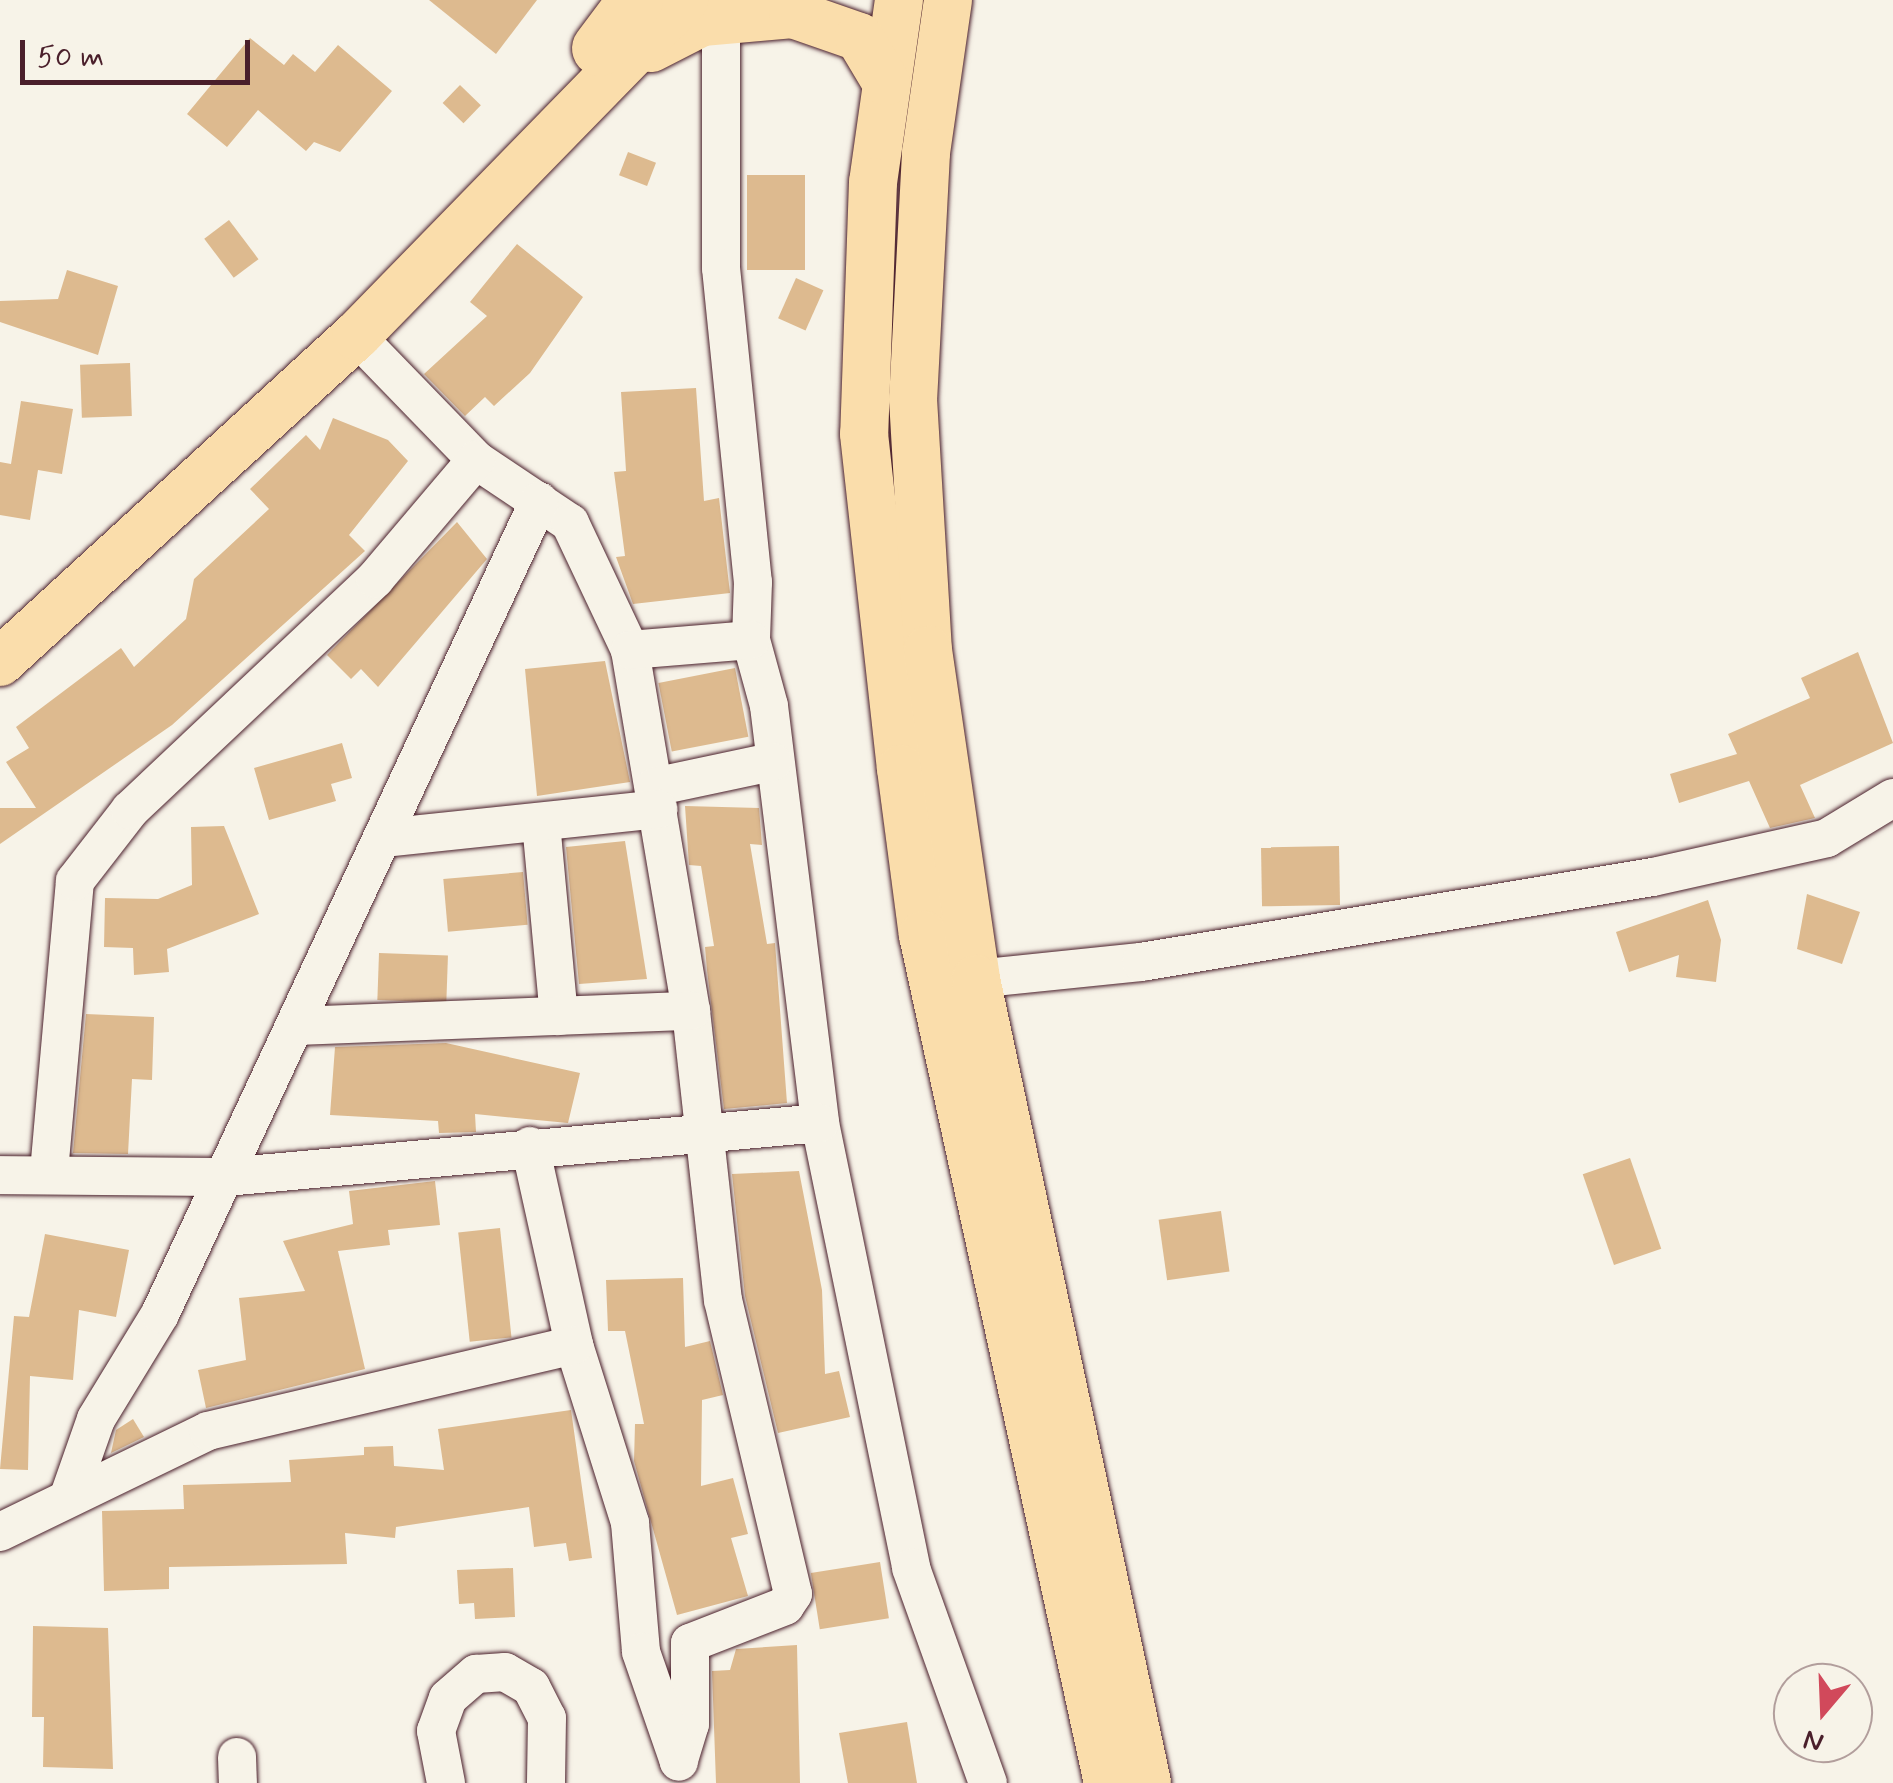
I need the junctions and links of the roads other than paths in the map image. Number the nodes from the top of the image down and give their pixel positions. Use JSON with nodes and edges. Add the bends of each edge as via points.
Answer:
{"nodes":[{"id":1,"x":635,"y":0,"type":"edge"},
{"id":2,"x":644,"y":0,"type":"edge"},
{"id":3,"x":899,"y":0,"type":"edge"},
{"id":4,"x":948,"y":0,"type":"edge"},
{"id":5,"x":703,"y":10,"type":"edge"},
{"id":6,"x":610,"y":56,"type":"junction"},
{"id":7,"x":886,"y":82,"type":"junction"},
{"id":8,"x":356,"y":336,"type":"junction"},
{"id":9,"x":476,"y":460,"type":"junction"},
{"id":10,"x":539,"y":501,"type":"junction"},
{"id":11,"x":751,"y":640,"type":"junction"},
{"id":12,"x":630,"y":650,"type":"junction"},
{"id":13,"x":5,"y":654,"type":"edge"},
{"id":14,"x":772,"y":762,"type":"junction"},
{"id":15,"x":656,"y":798,"type":"junction"},
{"id":16,"x":1893,"y":798,"type":"edge"},
{"id":17,"x":541,"y":822,"type":"junction"},
{"id":18,"x":383,"y":838,"type":"junction"},
{"id":19,"x":976,"y":980,"type":"junction"},
{"id":20,"x":691,"y":1010,"type":"junction"},
{"id":21,"x":559,"y":1016,"type":"junction"},
{"id":22,"x":296,"y":1026,"type":"junction"},
{"id":23,"x":820,"y":1123,"type":"junction"},
{"id":24,"x":705,"y":1130,"type":"junction"},
{"id":25,"x":530,"y":1146,"type":"junction"},
{"id":26,"x":49,"y":1172,"type":"junction"},
{"id":27,"x":0,"y":1175,"type":"edge"},
{"id":28,"x":226,"y":1177,"type":"junction"},
{"id":29,"x":574,"y":1345,"type":"junction"},
{"id":30,"x":70,"y":1493,"type":"junction"},
{"id":31,"x":0,"y":1532,"type":"edge"},
{"id":32,"x":682,"y":1772,"type":"edge"},
{"id":33,"x":446,"y":1783,"type":"edge"},
{"id":34,"x":546,"y":1783,"type":"edge"},
{"id":35,"x":988,"y":1783,"type":"edge"},
{"id":36,"x":1108,"y":1783,"type":"edge"},
{"id":37,"x":1146,"y":1783,"type":"edge"}],
"edges":[{"from":1,"to":6,"type":"highway"},
{"from":2,"to":6,"type":"main road"},
{"from":3,"to":7,"type":"main road"},
{"from":4,"to":19,"type":"main road","via":[[926,153],[913,399],[928,650]]},
{"from":5,"to":6,"type":"main road"},
{"from":5,"to":7,"type":"main road","via":[[793,14],[843,29],[873,49]]},
{"from":5,"to":11,"type":"street","via":[[753,582]]},
{"from":6,"to":8,"type":"main road","via":[[484,208]]},
{"from":7,"to":36,"type":"main road","via":[[864,300],[864,434],[913,861]]},
{"from":8,"to":9,"type":"street"},
{"from":8,"to":13,"type":"main road"},
{"from":9,"to":10,"type":"street"},
{"from":9,"to":26,"type":"street","via":[[375,580],[130,810],[75,881]]},
{"from":10,"to":12,"type":"street","via":[[570,523],[595,561]]},
{"from":10,"to":18,"type":"street"},
{"from":11,"to":12,"type":"street"},
{"from":11,"to":14,"type":"street"},
{"from":12,"to":15,"type":"street"},
{"from":14,"to":15,"type":"street"},
{"from":14,"to":23,"type":"street"},
{"from":15,"to":17,"type":"street"},
{"from":15,"to":20,"type":"street"},
{"from":16,"to":19,"type":"street","via":[[1827,838],[1653,877],[1142,962]]},
{"from":17,"to":18,"type":"street"},
{"from":17,"to":21,"type":"street"},
{"from":18,"to":22,"type":"street"},
{"from":19,"to":37,"type":"main road"},
{"from":20,"to":21,"type":"street"},
{"from":20,"to":24,"type":"street"},
{"from":21,"to":22,"type":"street"},
{"from":22,"to":28,"type":"street"},
{"from":23,"to":24,"type":"street"},
{"from":23,"to":35,"type":"street","via":[[911,1568]]},
{"from":24,"to":25,"type":"street"},
{"from":24,"to":32,"type":"street","via":[[723,1300],[793,1594],[785,1606],[690,1643],[690,1724]]},
{"from":25,"to":28,"type":"street"},
{"from":25,"to":29,"type":"street"},
{"from":26,"to":27,"type":"street"},
{"from":26,"to":28,"type":"street"},
{"from":28,"to":30,"type":"street","via":[[148,1340],[96,1419]]},
{"from":29,"to":30,"type":"street","via":[[208,1431]]},
{"from":29,"to":32,"type":"street","via":[[630,1523],[641,1652]]},
{"from":30,"to":31,"type":"street"},
{"from":33,"to":34,"type":"street","via":[[436,1732],[448,1698],[476,1674],[505,1672],[531,1687],[546,1718]]}]}
